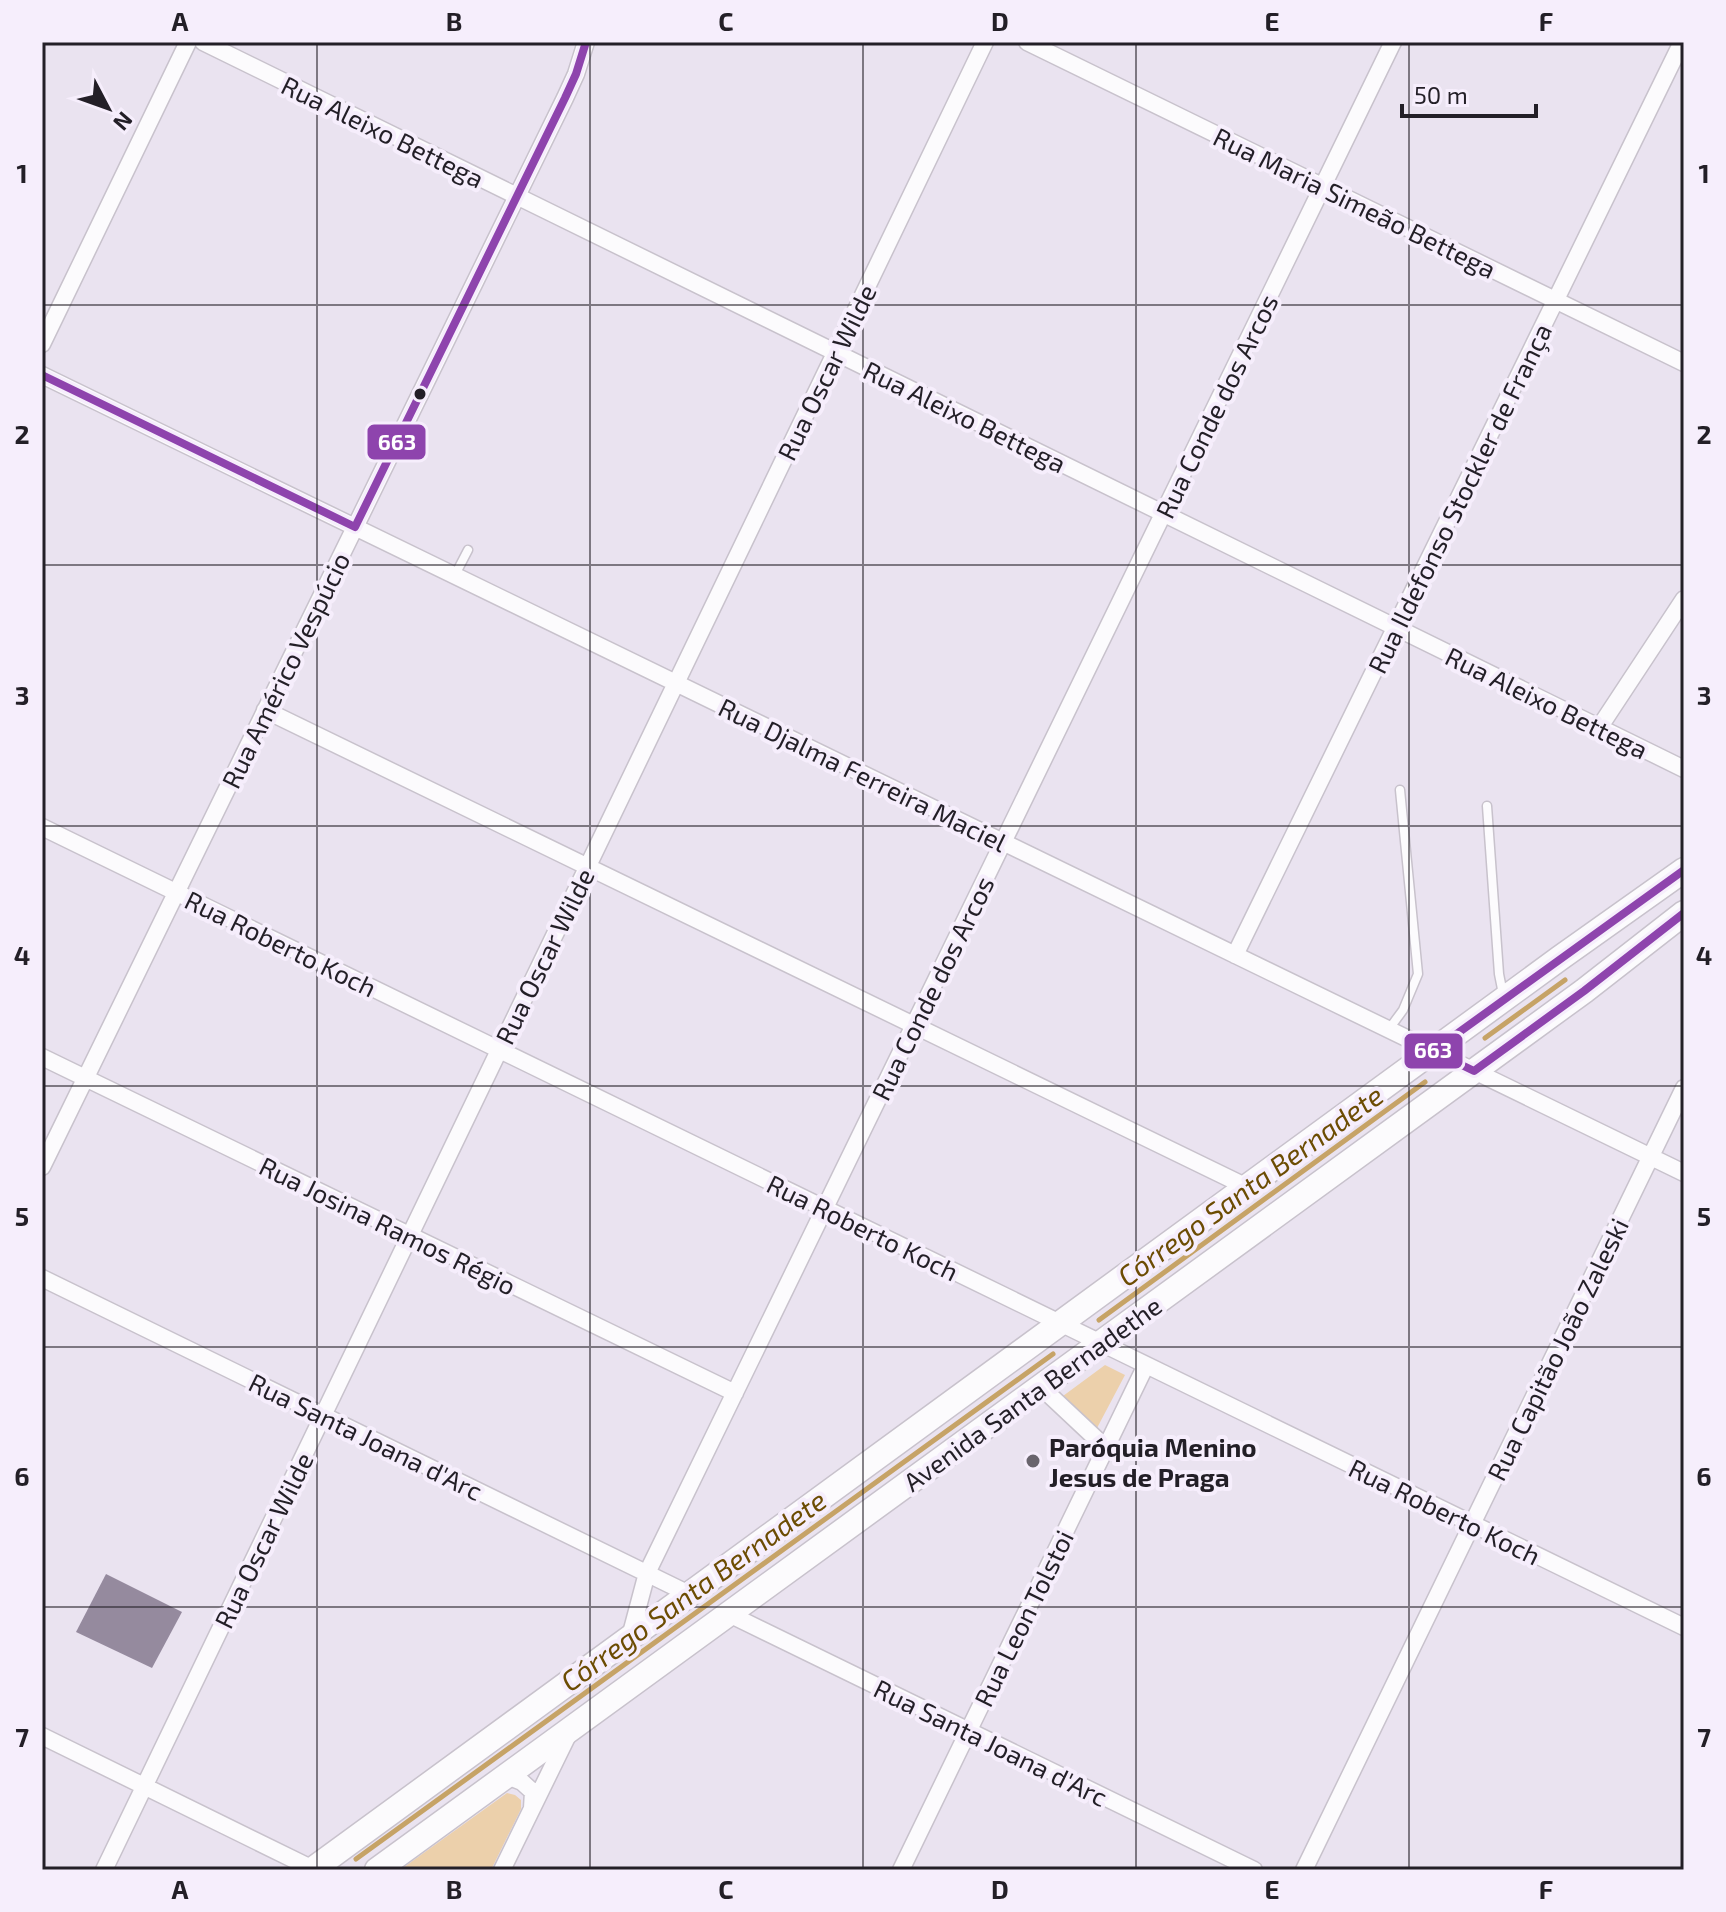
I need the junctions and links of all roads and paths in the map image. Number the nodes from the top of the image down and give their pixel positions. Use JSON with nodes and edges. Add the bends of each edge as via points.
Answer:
{"nodes":[{"id":1,"x":188,"y":42,"type":"edge"},
{"id":2,"x":203,"y":42,"type":"edge"},
{"id":3,"x":586,"y":42,"type":"edge"},
{"id":4,"x":985,"y":42,"type":"edge"},
{"id":5,"x":1027,"y":42,"type":"edge"},
{"id":6,"x":1393,"y":42,"type":"edge"},
{"id":7,"x":1682,"y":42,"type":"edge"},
{"id":8,"x":1323,"y":187,"type":"junction"},
{"id":9,"x":517,"y":196,"type":"junction"},
{"id":10,"x":1556,"y":300,"type":"junction"},
{"id":11,"x":42,"y":344,"type":"edge"},
{"id":12,"x":835,"y":352,"type":"junction"},
{"id":13,"x":1684,"y":363,"type":"edge"},
{"id":14,"x":42,"y":375,"type":"edge"},
{"id":15,"x":1163,"y":513,"type":"junction"},
{"id":16,"x":355,"y":527,"type":"junction"},
{"id":17,"x":468,"y":550,"type":"dead end"},
{"id":18,"x":455,"y":575,"type":"junction"},
{"id":19,"x":1684,"y":599,"type":"edge"},
{"id":20,"x":1396,"y":627,"type":"junction"},
{"id":21,"x":676,"y":683,"type":"junction"},
{"id":22,"x":265,"y":710,"type":"junction"},
{"id":23,"x":1599,"y":728,"type":"junction"},
{"id":24,"x":1684,"y":769,"type":"edge"},
{"id":25,"x":1400,"y":790,"type":"dead end"},
{"id":26,"x":1487,"y":806,"type":"dead end"},
{"id":27,"x":42,"y":827,"type":"edge"},
{"id":28,"x":1003,"y":842,"type":"junction"},
{"id":29,"x":587,"y":867,"type":"junction"},
{"id":30,"x":1684,"y":870,"type":"edge"},
{"id":31,"x":176,"y":892,"type":"junction"},
{"id":32,"x":1684,"y":913,"type":"edge"},
{"id":33,"x":1235,"y":955,"type":"junction"},
{"id":34,"x":1504,"y":999,"type":"junction"},
{"id":35,"x":914,"y":1025,"type":"junction"},
{"id":36,"x":1389,"y":1029,"type":"junction"},
{"id":37,"x":499,"y":1050,"type":"junction"},
{"id":38,"x":1433,"y":1051,"type":"junction"},
{"id":39,"x":42,"y":1057,"type":"edge"},
{"id":40,"x":1474,"y":1071,"type":"junction"},
{"id":41,"x":85,"y":1078,"type":"junction"},
{"id":42,"x":1684,"y":1088,"type":"edge"},
{"id":43,"x":1651,"y":1157,"type":"junction"},
{"id":44,"x":42,"y":1167,"type":"edge"},
{"id":45,"x":1684,"y":1173,"type":"edge"},
{"id":46,"x":1247,"y":1187,"type":"junction"},
{"id":47,"x":825,"y":1208,"type":"junction"},
{"id":48,"x":410,"y":1236,"type":"junction"},
{"id":49,"x":42,"y":1278,"type":"edge"},
{"id":50,"x":1060,"y":1323,"type":"junction"},
{"id":51,"x":1101,"y":1343,"type":"junction"},
{"id":52,"x":1146,"y":1365,"type":"junction"},
{"id":53,"x":1041,"y":1387,"type":"junction"},
{"id":54,"x":735,"y":1393,"type":"junction"},
{"id":55,"x":323,"y":1415,"type":"junction"},
{"id":56,"x":1106,"y":1448,"type":"junction"},
{"id":57,"x":1472,"y":1524,"type":"junction"},
{"id":58,"x":647,"y":1573,"type":"junction"},
{"id":59,"x":689,"y":1594,"type":"junction"},
{"id":60,"x":729,"y":1614,"type":"junction"},
{"id":61,"x":1684,"y":1627,"type":"edge"},
{"id":62,"x":630,"y":1637,"type":"junction"},
{"id":63,"x":570,"y":1730,"type":"junction"},
{"id":64,"x":968,"y":1730,"type":"junction"},
{"id":65,"x":42,"y":1736,"type":"edge"},
{"id":66,"x":507,"y":1776,"type":"junction"},
{"id":67,"x":144,"y":1786,"type":"junction"},
{"id":68,"x":532,"y":1810,"type":"junction"},
{"id":69,"x":104,"y":1870,"type":"edge"},
{"id":70,"x":313,"y":1870,"type":"edge"},
{"id":71,"x":377,"y":1870,"type":"edge"},
{"id":72,"x":502,"y":1870,"type":"edge"},
{"id":73,"x":901,"y":1870,"type":"edge"},
{"id":74,"x":1254,"y":1870,"type":"edge"},
{"id":75,"x":1304,"y":1870,"type":"edge"}],
"edges":[{"from":1,"to":11,"type":"street"},
{"from":2,"to":9,"type":"street","name":"Rua Aleixo Bettega"},
{"from":3,"to":9,"type":"street","name":"Rua Américo Vespúcio"},
{"from":4,"to":12,"type":"street","name":"Rua Oscar Wilde"},
{"from":5,"to":8,"type":"street","name":"Rua Maria Simeão Bettega"},
{"from":6,"to":8,"type":"street","name":"Rua Conde dos Arcos"},
{"from":7,"to":10,"type":"street","name":"Rua Ildefonso Stockler de França"},
{"from":8,"to":10,"type":"street","name":"Rua Maria Simeão Bettega"},
{"from":8,"to":15,"type":"street","name":"Rua Conde dos Arcos"},
{"from":9,"to":12,"type":"street","name":"Rua Aleixo Bettega"},
{"from":9,"to":16,"type":"street","name":"Rua Américo Vespúcio"},
{"from":10,"to":13,"type":"street","name":"Rua Maria Simeão Bettega"},
{"from":10,"to":20,"type":"street","name":"Rua Ildefonso Stockler de França"},
{"from":12,"to":15,"type":"street","name":"Rua Aleixo Bettega"},
{"from":12,"to":21,"type":"street","name":"Rua Oscar Wilde"},
{"from":14,"to":16,"type":"street","name":"Rua Djalma Ferreira Maciel"},
{"from":15,"to":20,"type":"street","name":"Rua Aleixo Bettega"},
{"from":15,"to":28,"type":"street","name":"Rua Conde dos Arcos"},
{"from":16,"to":18,"type":"street","name":"Rua Djalma Ferreira Maciel"},
{"from":16,"to":22,"type":"street","name":"Rua Américo Vespúcio"},
{"from":17,"to":18,"type":"lane"},
{"from":18,"to":21,"type":"street","name":"Rua Djalma Ferreira Maciel"},
{"from":19,"to":23,"type":"street"},
{"from":20,"to":23,"type":"street","name":"Rua Aleixo Bettega"},
{"from":20,"to":33,"type":"street","name":"Rua Ildefonso Stockler de França"},
{"from":21,"to":28,"type":"street","name":"Rua Djalma Ferreira Maciel"},
{"from":21,"to":29,"type":"street","name":"Rua Oscar Wilde"},
{"from":22,"to":29,"type":"street"},
{"from":22,"to":31,"type":"street","name":"Rua Américo Vespúcio"},
{"from":23,"to":24,"type":"street","name":"Rua Aleixo Bettega"},
{"from":25,"to":36,"type":"lane","via":[[1418,974]]},
{"from":26,"to":34,"type":"lane"},
{"from":27,"to":31,"type":"street","name":"Rua Roberto Koch"},
{"from":28,"to":33,"type":"street","name":"Rua Djalma Ferreira Maciel"},
{"from":28,"to":35,"type":"street","name":"Rua Conde dos Arcos"},
{"from":29,"to":35,"type":"street"},
{"from":29,"to":37,"type":"street","name":"Rua Oscar Wilde"},
{"from":30,"to":34,"type":"main road","name":"Avenida Santa Bernadethe"},
{"from":31,"to":37,"type":"street","name":"Rua Roberto Koch"},
{"from":31,"to":41,"type":"street","name":"Rua Américo Vespúcio"},
{"from":32,"to":40,"type":"main road","name":"Avenida Santa Bernadethe"},
{"from":33,"to":36,"type":"street","name":"Rua Djalma Ferreira Maciel"},
{"from":34,"to":38,"type":"main road","name":"Avenida Santa Bernadethe"},
{"from":35,"to":46,"type":"street"},
{"from":35,"to":47,"type":"street","name":"Rua Conde dos Arcos"},
{"from":36,"to":38,"type":"street","name":"Rua Djalma Ferreira Maciel"},
{"from":37,"to":47,"type":"street","name":"Rua Roberto Koch"},
{"from":37,"to":48,"type":"street","name":"Rua Oscar Wilde"},
{"from":38,"to":40,"type":"street","name":"Rua Djalma Ferreira Maciel"},
{"from":38,"to":46,"type":"main road","name":"Avenida Santa Bernadethe"},
{"from":39,"to":41,"type":"street","name":"Rua Josina Ramos Régio"},
{"from":40,"to":43,"type":"street","name":"Rua Djalma Ferreira Maciel"},
{"from":40,"to":51,"type":"main road","name":"Avenida Santa Bernadethe"},
{"from":41,"to":44,"type":"street","name":"Rua Américo Vespúcio"},
{"from":41,"to":48,"type":"street","name":"Rua Josina Ramos Régio"},
{"from":42,"to":43,"type":"street","name":"Rua Capitão João Zaleski"},
{"from":43,"to":45,"type":"street","name":"Rua Djalma Ferreira Maciel"},
{"from":43,"to":57,"type":"street","name":"Rua Capitão João Zaleski"},
{"from":46,"to":50,"type":"main road","name":"Avenida Santa Bernadethe"},
{"from":47,"to":50,"type":"street","name":"Rua Roberto Koch"},
{"from":47,"to":54,"type":"street","name":"Rua Conde dos Arcos"},
{"from":48,"to":54,"type":"street","name":"Rua Josina Ramos Régio"},
{"from":48,"to":55,"type":"street","name":"Rua Oscar Wilde"},
{"from":49,"to":55,"type":"street","name":"Rua Santa Joana d'Arc"},
{"from":50,"to":51,"type":"street","name":"Rua Roberto Koch"},
{"from":50,"to":59,"type":"main road","name":"Avenida Santa Bernadethe"},
{"from":51,"to":52,"type":"street","name":"Rua Roberto Koch"},
{"from":51,"to":53,"type":"main road","name":"Avenida Santa Bernadethe"},
{"from":52,"to":56,"type":"street","name":"Rua Leon Tolstoi"},
{"from":52,"to":57,"type":"street","name":"Rua Roberto Koch"},
{"from":53,"to":56,"type":"street"},
{"from":53,"to":60,"type":"main road","name":"Avenida Santa Bernadethe"},
{"from":54,"to":58,"type":"street","name":"Rua Conde dos Arcos"},
{"from":55,"to":58,"type":"street","name":"Rua Santa Joana d'Arc"},
{"from":55,"to":67,"type":"street","name":"Rua Oscar Wilde"},
{"from":56,"to":64,"type":"street","name":"Rua Leon Tolstoi"},
{"from":57,"to":61,"type":"street","name":"Rua Roberto Koch"},
{"from":57,"to":75,"type":"street","name":"Rua Capitão João Zaleski"},
{"from":58,"to":59,"type":"street","name":"Rua Santa Joana d'Arc"},
{"from":58,"to":62,"type":"street","name":"Rua Conde dos Arcos"},
{"from":59,"to":62,"type":"main road","name":"Avenida Santa Bernadethe"},
{"from":60,"to":63,"type":"main road","name":"Avenida Santa Bernadethe"},
{"from":60,"to":64,"type":"street","name":"Rua Santa Joana d'Arc"},
{"from":62,"to":70,"type":"main road","name":"Avenida Santa Bernadethe"},
{"from":63,"to":66,"type":"main road","name":"Avenida Santa Bernadethe"},
{"from":63,"to":68,"type":"street"},
{"from":64,"to":73,"type":"street","name":"Rua Leon Tolstoi"},
{"from":64,"to":74,"type":"street","name":"Rua Santa Joana d'Arc"},
{"from":65,"to":67,"type":"street"},
{"from":66,"to":68,"type":"street","via":[[533,1792]]},
{"from":66,"to":71,"type":"main road","name":"Avenida Santa Bernadethe"},
{"from":67,"to":69,"type":"street","name":"Rua Oscar Wilde"},
{"from":67,"to":70,"type":"street"},
{"from":68,"to":72,"type":"street"}]}
